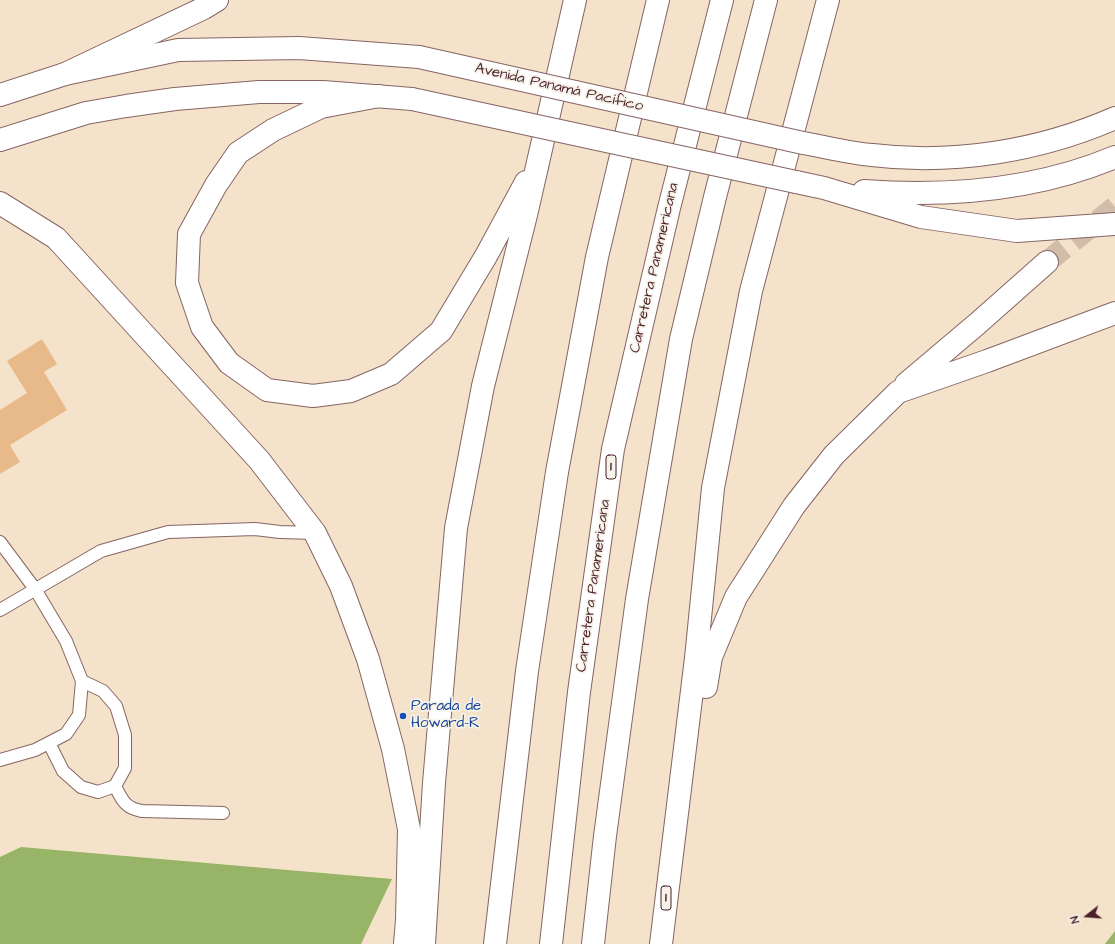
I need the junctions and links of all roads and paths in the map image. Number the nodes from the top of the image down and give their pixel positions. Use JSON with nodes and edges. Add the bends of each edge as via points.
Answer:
{"nodes":[{"id":1,"x":217,"y":0,"type":"edge"},
{"id":2,"x":575,"y":0,"type":"edge"},
{"id":3,"x":658,"y":0,"type":"edge"},
{"id":4,"x":722,"y":0,"type":"edge"},
{"id":5,"x":766,"y":0,"type":"edge"},
{"id":6,"x":828,"y":0,"type":"edge"},
{"id":7,"x":65,"y":74,"type":"junction"},
{"id":8,"x":0,"y":95,"type":"edge"},
{"id":9,"x":378,"y":96,"type":"junction"},
{"id":10,"x":1115,"y":118,"type":"edge"},
{"id":11,"x":0,"y":140,"type":"edge"},
{"id":12,"x":539,"y":156,"type":"junction"},
{"id":13,"x":1115,"y":157,"type":"edge"},
{"id":14,"x":824,"y":188,"type":"junction"},
{"id":15,"x":0,"y":203,"type":"edge"},
{"id":16,"x":1115,"y":224,"type":"edge"},
{"id":17,"x":1047,"y":262,"type":"tunnel mouth"},
{"id":18,"x":1115,"y":312,"type":"edge"},
{"id":19,"x":898,"y":392,"type":"junction"},
{"id":20,"x":316,"y":533,"type":"junction"},
{"id":21,"x":0,"y":542,"type":"edge"},
{"id":22,"x":35,"y":589,"type":"junction"},
{"id":23,"x":0,"y":610,"type":"edge"},
{"id":24,"x":82,"y":681,"type":"junction"},
{"id":25,"x":49,"y":743,"type":"junction"},
{"id":26,"x":0,"y":760,"type":"edge"},
{"id":27,"x":115,"y":786,"type":"junction"},
{"id":28,"x":223,"y":813,"type":"dead end"},
{"id":29,"x":671,"y":853,"type":"junction"},
{"id":30,"x":405,"y":944,"type":"edge"},
{"id":31,"x":424,"y":944,"type":"edge"},
{"id":32,"x":496,"y":944,"type":"edge"},
{"id":33,"x":551,"y":944,"type":"edge"},
{"id":34,"x":593,"y":944,"type":"edge"},
{"id":35,"x":661,"y":944,"type":"edge"}],
"edges":[{"from":1,"to":7,"type":"main road"},
{"from":2,"to":12,"type":"main road"},
{"from":3,"to":32,"type":"main road","via":[[597,257],[557,472],[527,671]]},
{"from":4,"to":33,"type":"main road","name":"Carretera Panamericana","number":"1","via":[[669,208],[613,450],[579,692]]},
{"from":5,"to":34,"type":"main road","via":[[681,339],[637,599]]},
{"from":6,"to":29,"type":"main road","number":"1","via":[[751,291],[713,488],[696,658]]},
{"from":7,"to":8,"type":"main road","name":"Avenida Panamá Pacífico"},
{"from":7,"to":10,"type":"main road","name":"Avenida Panamá Pacífico","bridge":true,"via":[[178,50],[299,48],[418,57],[803,143],[871,155],[915,158],[969,156],[1013,149],[1056,139]]},
{"from":9,"to":11,"type":"main road","via":[[323,92],[259,92],[175,99],[86,113]]},
{"from":9,"to":12,"type":"main road","via":[[321,107],[273,130],[238,153],[216,185],[190,234],[188,283],[202,327],[229,364],[267,390],[313,396],[352,391],[391,374],[441,331],[486,256]]},
{"from":9,"to":14,"type":"main road","bridge":true,"via":[[412,99]]},
{"from":12,"to":31,"type":"main road","via":[[483,386],[456,528],[434,783]]},
{"from":13,"to":14,"type":"main road","via":[[1053,178],[996,188],[931,193]]},
{"from":14,"to":16,"type":"main road","via":[[921,217],[1017,231]]},
{"from":15,"to":20,"type":"main road","via":[[56,238],[259,460]]},
{"from":17,"to":19,"type":"main road"},
{"from":18,"to":19,"type":"main road"},
{"from":19,"to":29,"type":"main road","via":[[834,455],[794,506],[736,598],[711,657]]},
{"from":20,"to":22,"type":"lane","via":[[255,529],[168,532],[101,551]]},
{"from":20,"to":30,"type":"main road","via":[[341,586],[368,659],[394,749],[409,829]]},
{"from":21,"to":22,"type":"lane"},
{"from":22,"to":23,"type":"lane"},
{"from":22,"to":24,"type":"lane","via":[[66,641]]},
{"from":24,"to":25,"type":"lane","via":[[79,715],[66,734]]},
{"from":24,"to":27,"type":"lane","via":[[103,691],[116,706],[125,735],[125,768]]},
{"from":25,"to":26,"type":"lane","via":[[35,750]]},
{"from":25,"to":27,"type":"lane","via":[[63,771],[81,787],[98,792]]},
{"from":27,"to":28,"type":"lane","via":[[125,804],[133,810]]},
{"from":29,"to":35,"type":"main road","number":"1"}]}
